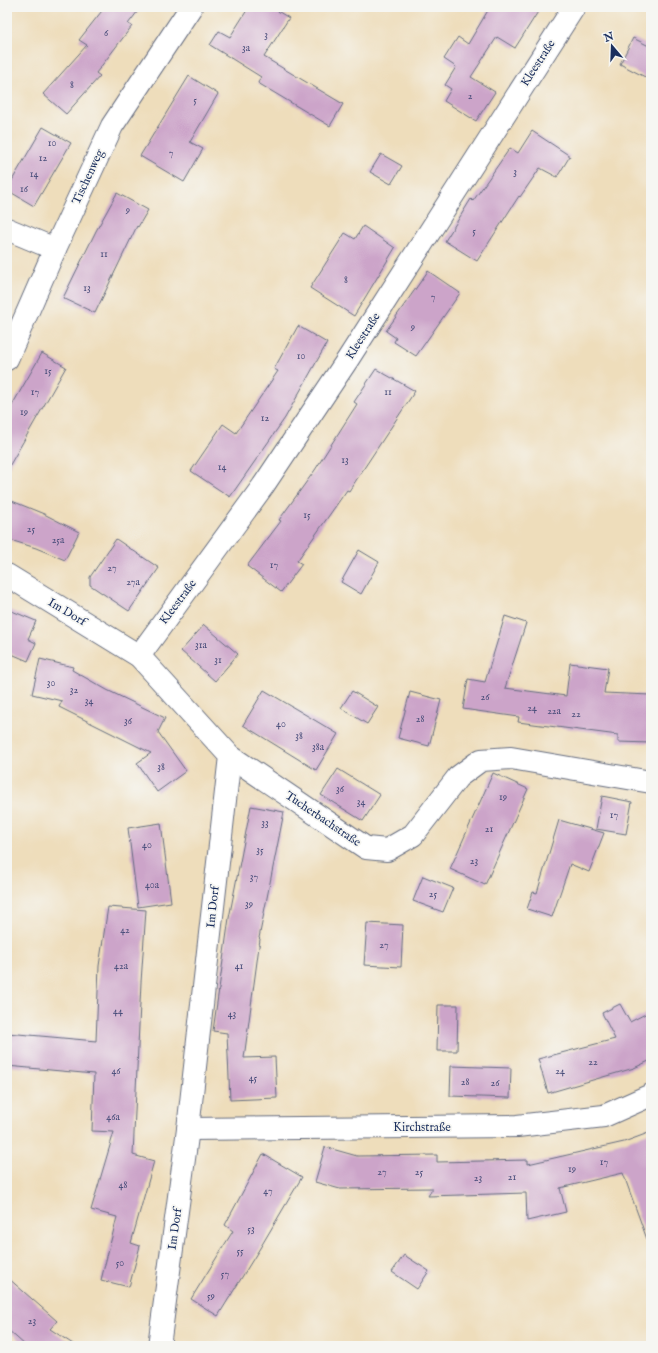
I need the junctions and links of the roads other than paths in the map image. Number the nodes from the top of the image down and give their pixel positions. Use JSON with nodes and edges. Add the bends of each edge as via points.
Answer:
{"nodes":[{"id":1,"x":190,"y":7,"type":"edge"},
{"id":2,"x":574,"y":7,"type":"edge"},
{"id":3,"x":7,"y":229,"type":"edge"},
{"id":4,"x":55,"y":249,"type":"junction"},
{"id":5,"x":7,"y":360,"type":"edge"},
{"id":6,"x":7,"y":575,"type":"edge"},
{"id":7,"x":139,"y":656,"type":"junction"},
{"id":8,"x":230,"y":756,"type":"junction"},
{"id":9,"x":651,"y":782,"type":"edge"},
{"id":10,"x":651,"y":1095,"type":"edge"},
{"id":11,"x":188,"y":1129,"type":"junction"},
{"id":12,"x":159,"y":1346,"type":"edge"}],
"edges":[{"from":1,"to":4,"type":"street","name":"Tischenweg","via":[[112,126]]},
{"from":2,"to":7,"type":"street","name":"Kleestraße","via":[[336,379],[263,486]]},
{"from":3,"to":4,"type":"street"},
{"from":4,"to":5,"type":"street","name":"Tischenweg"},
{"from":6,"to":7,"type":"street","name":"Im Dorf"},
{"from":7,"to":8,"type":"street","name":"Im Dorf"},
{"from":8,"to":9,"type":"street","name":"Tucherbachstraße","via":[[366,848],[388,850],[413,835],[458,777],[481,760],[511,758]]},
{"from":8,"to":11,"type":"street","name":"Im Dorf"},
{"from":10,"to":11,"type":"street","name":"Kirchstraße","via":[[604,1116],[517,1126]]},
{"from":11,"to":12,"type":"street","name":"Im Dorf"}]}
